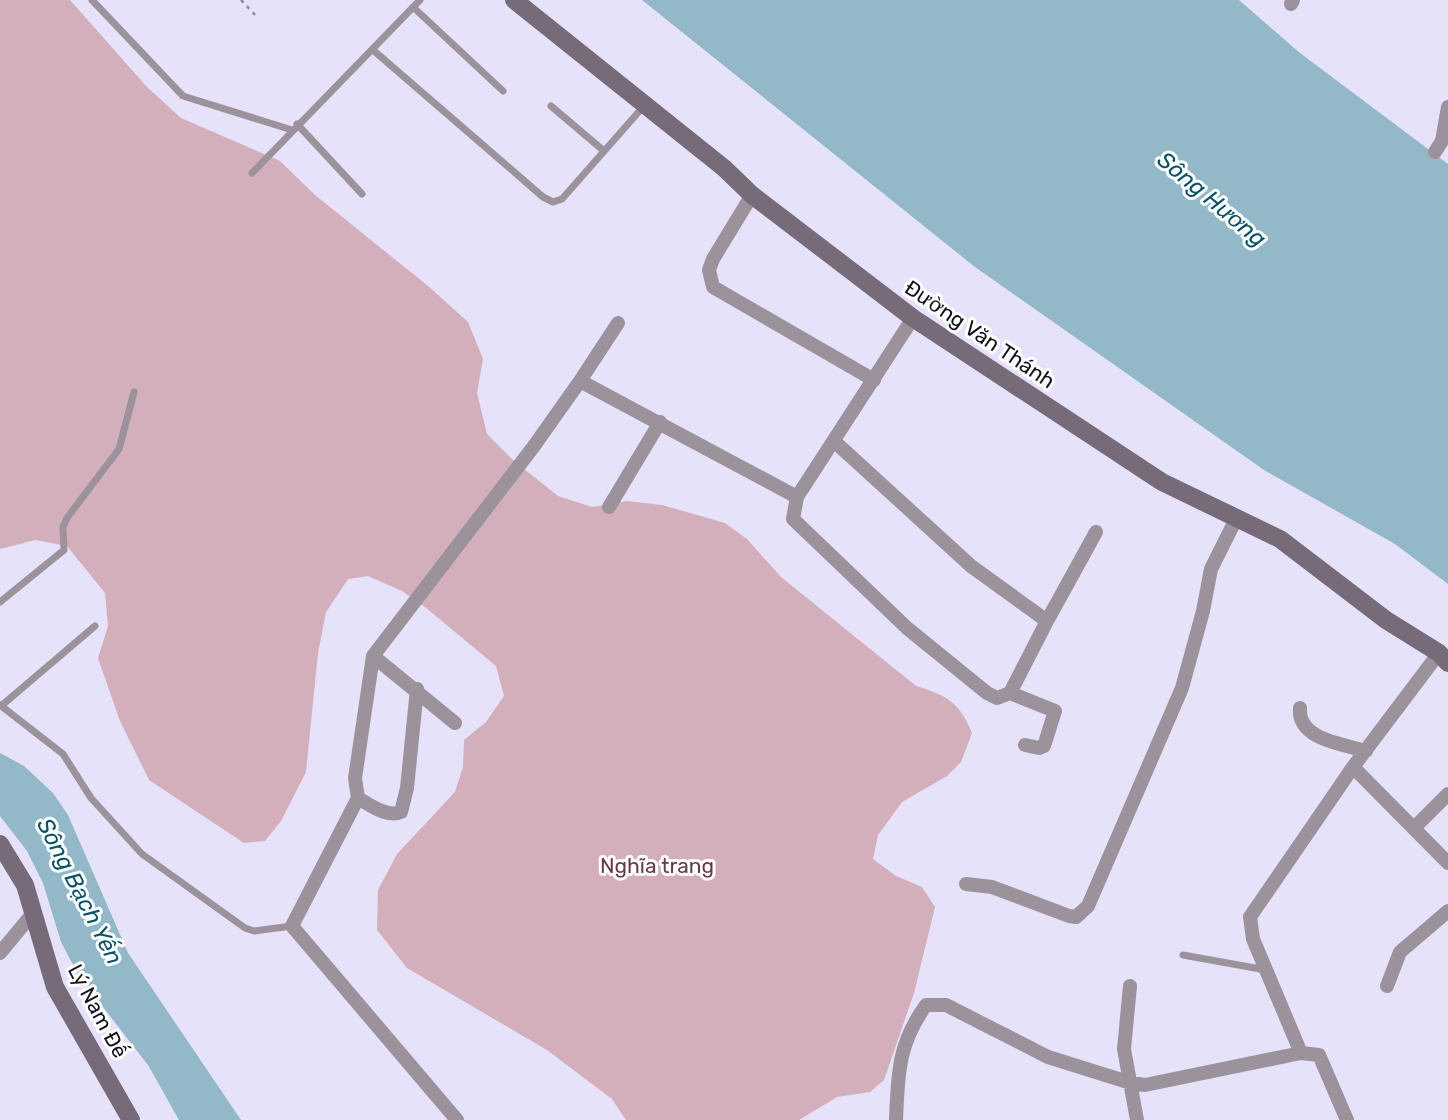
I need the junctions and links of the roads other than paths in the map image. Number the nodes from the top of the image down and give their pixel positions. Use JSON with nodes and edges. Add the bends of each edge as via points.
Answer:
{"nodes":[{"id":1,"x":92,"y":0,"type":"edge"},
{"id":2,"x":420,"y":0,"type":"edge"},
{"id":3,"x":514,"y":0,"type":"edge"},
{"id":4,"x":413,"y":8,"type":"junction"},
{"id":5,"x":373,"y":50,"type":"junction"},
{"id":6,"x":503,"y":91,"type":"dead end"},
{"id":7,"x":551,"y":106,"type":"dead end"},
{"id":8,"x":643,"y":107,"type":"junction"},
{"id":9,"x":1448,"y":107,"type":"edge"},
{"id":10,"x":295,"y":127,"type":"junction"},
{"id":11,"x":604,"y":151,"type":"junction"},
{"id":12,"x":1435,"y":152,"type":"dead end"},
{"id":13,"x":252,"y":173,"type":"dead end"},
{"id":14,"x":362,"y":194,"type":"dead end"},
{"id":15,"x":752,"y":195,"type":"junction"},
{"id":16,"x":913,"y":318,"type":"junction"},
{"id":17,"x":618,"y":323,"type":"dead end"},
{"id":18,"x":874,"y":380,"type":"junction"},
{"id":19,"x":580,"y":381,"type":"junction"},
{"id":20,"x":134,"y":392,"type":"dead end"},
{"id":21,"x":660,"y":422,"type":"junction"},
{"id":22,"x":835,"y":442,"type":"junction"},
{"id":23,"x":797,"y":497,"type":"junction"},
{"id":24,"x":609,"y":507,"type":"dead end"},
{"id":25,"x":1236,"y":519,"type":"junction"},
{"id":26,"x":1096,"y":532,"type":"dead end"},
{"id":27,"x":0,"y":602,"type":"edge"},
{"id":28,"x":1047,"y":621,"type":"junction"},
{"id":29,"x":95,"y":626,"type":"dead end"},
{"id":30,"x":373,"y":656,"type":"junction"},
{"id":31,"x":1444,"y":658,"type":"edge"},
{"id":32,"x":416,"y":689,"type":"junction"},
{"id":33,"x":1010,"y":692,"type":"junction"},
{"id":34,"x":1,"y":705,"type":"edge"},
{"id":35,"x":1300,"y":708,"type":"dead end"},
{"id":36,"x":455,"y":723,"type":"dead end"},
{"id":37,"x":1025,"y":745,"type":"dead end"},
{"id":38,"x":1366,"y":751,"type":"junction"},
{"id":39,"x":1353,"y":767,"type":"junction"},
{"id":40,"x":1448,"y":794,"type":"edge"},
{"id":41,"x":358,"y":798,"type":"junction"},
{"id":42,"x":1414,"y":828,"type":"junction"},
{"id":43,"x":0,"y":844,"type":"edge"},
{"id":44,"x":1448,"y":863,"type":"edge"},
{"id":45,"x":966,"y":884,"type":"dead end"},
{"id":46,"x":1448,"y":911,"type":"edge"},
{"id":47,"x":34,"y":912,"type":"junction"},
{"id":48,"x":292,"y":926,"type":"junction"},
{"id":49,"x":0,"y":953,"type":"edge"},
{"id":50,"x":1183,"y":955,"type":"dead end"},
{"id":51,"x":1266,"y":970,"type":"junction"},
{"id":52,"x":1130,"y":986,"type":"dead end"},
{"id":53,"x":1387,"y":986,"type":"dead end"},
{"id":54,"x":1301,"y":1054,"type":"junction"},
{"id":55,"x":1131,"y":1083,"type":"junction"},
{"id":56,"x":131,"y":1120,"type":"edge"},
{"id":57,"x":457,"y":1120,"type":"edge"},
{"id":58,"x":896,"y":1120,"type":"edge"},
{"id":59,"x":1137,"y":1120,"type":"edge"},
{"id":60,"x":1347,"y":1120,"type":"edge"}],
"edges":[{"from":1,"to":10,"type":"lane","via":[[183,96]]},
{"from":2,"to":4,"type":"lane"},
{"from":3,"to":8,"type":"main road","name":"Đường Văn Thánh"},
{"from":4,"to":5,"type":"lane"},
{"from":4,"to":6,"type":"lane"},
{"from":5,"to":10,"type":"lane"},
{"from":5,"to":11,"type":"lane","via":[[553,202],[562,199]]},
{"from":7,"to":11,"type":"lane"},
{"from":8,"to":11,"type":"lane"},
{"from":8,"to":15,"type":"main road","name":"Đường Văn Thánh"},
{"from":9,"to":12,"type":"street","via":[[1442,141]]},
{"from":10,"to":13,"type":"lane"},
{"from":10,"to":14,"type":"lane"},
{"from":15,"to":16,"type":"main road","name":"Đường Văn Thánh"},
{"from":15,"to":18,"type":"street","via":[[713,259],[709,270],[713,287]]},
{"from":16,"to":18,"type":"street"},
{"from":16,"to":25,"type":"main road","name":"Đường Văn Thánh","via":[[1162,482]]},
{"from":17,"to":19,"type":"street"},
{"from":18,"to":22,"type":"street"},
{"from":19,"to":21,"type":"street"},
{"from":19,"to":30,"type":"street"},
{"from":20,"to":27,"type":"lane","via":[[120,449],[67,518],[64,550]]},
{"from":21,"to":23,"type":"street"},
{"from":21,"to":24,"type":"street"},
{"from":22,"to":23,"type":"street"},
{"from":22,"to":28,"type":"street","via":[[971,566]]},
{"from":23,"to":33,"type":"street","via":[[793,519],[871,596],[987,693],[997,698]]},
{"from":25,"to":31,"type":"main road","name":"Đường Văn Thánh","via":[[1280,539]]},
{"from":25,"to":45,"type":"street","via":[[1211,569],[1182,688],[1088,906],[1076,917],[1069,916],[992,887]]},
{"from":26,"to":28,"type":"street"},
{"from":28,"to":33,"type":"street"},
{"from":29,"to":34,"type":"lane"},
{"from":30,"to":32,"type":"street"},
{"from":30,"to":41,"type":"street","via":[[355,778]]},
{"from":31,"to":38,"type":"street"},
{"from":32,"to":36,"type":"street"},
{"from":32,"to":41,"type":"street","via":[[401,812],[392,814]]},
{"from":33,"to":37,"type":"street","via":[[1055,710],[1044,746]]},
{"from":34,"to":48,"type":"lane","via":[[63,754],[91,797],[142,854],[245,928]]},
{"from":35,"to":38,"type":"street","via":[[1299,719],[1306,729]]},
{"from":38,"to":39,"type":"street"},
{"from":39,"to":42,"type":"street"},
{"from":39,"to":51,"type":"street","via":[[1250,917]]},
{"from":40,"to":42,"type":"street"},
{"from":41,"to":48,"type":"street"},
{"from":42,"to":44,"type":"street"},
{"from":43,"to":47,"type":"main road","name":"Lý Nam Đế","via":[[26,886]]},
{"from":46,"to":53,"type":"street","via":[[1400,952]]},
{"from":47,"to":49,"type":"street"},
{"from":47,"to":56,"type":"main road","name":"Lý Nam Đế","via":[[55,986]]},
{"from":48,"to":57,"type":"street"},
{"from":50,"to":51,"type":"lane"},
{"from":51,"to":54,"type":"street"},
{"from":52,"to":55,"type":"street","via":[[1124,1048]]},
{"from":54,"to":55,"type":"street","via":[[1145,1085]]},
{"from":54,"to":60,"type":"street","via":[[1319,1055]]},
{"from":55,"to":58,"type":"street","via":[[1048,1057],[946,1005],[926,1005],[910,1028],[897,1070]]},
{"from":55,"to":59,"type":"street"}]}
